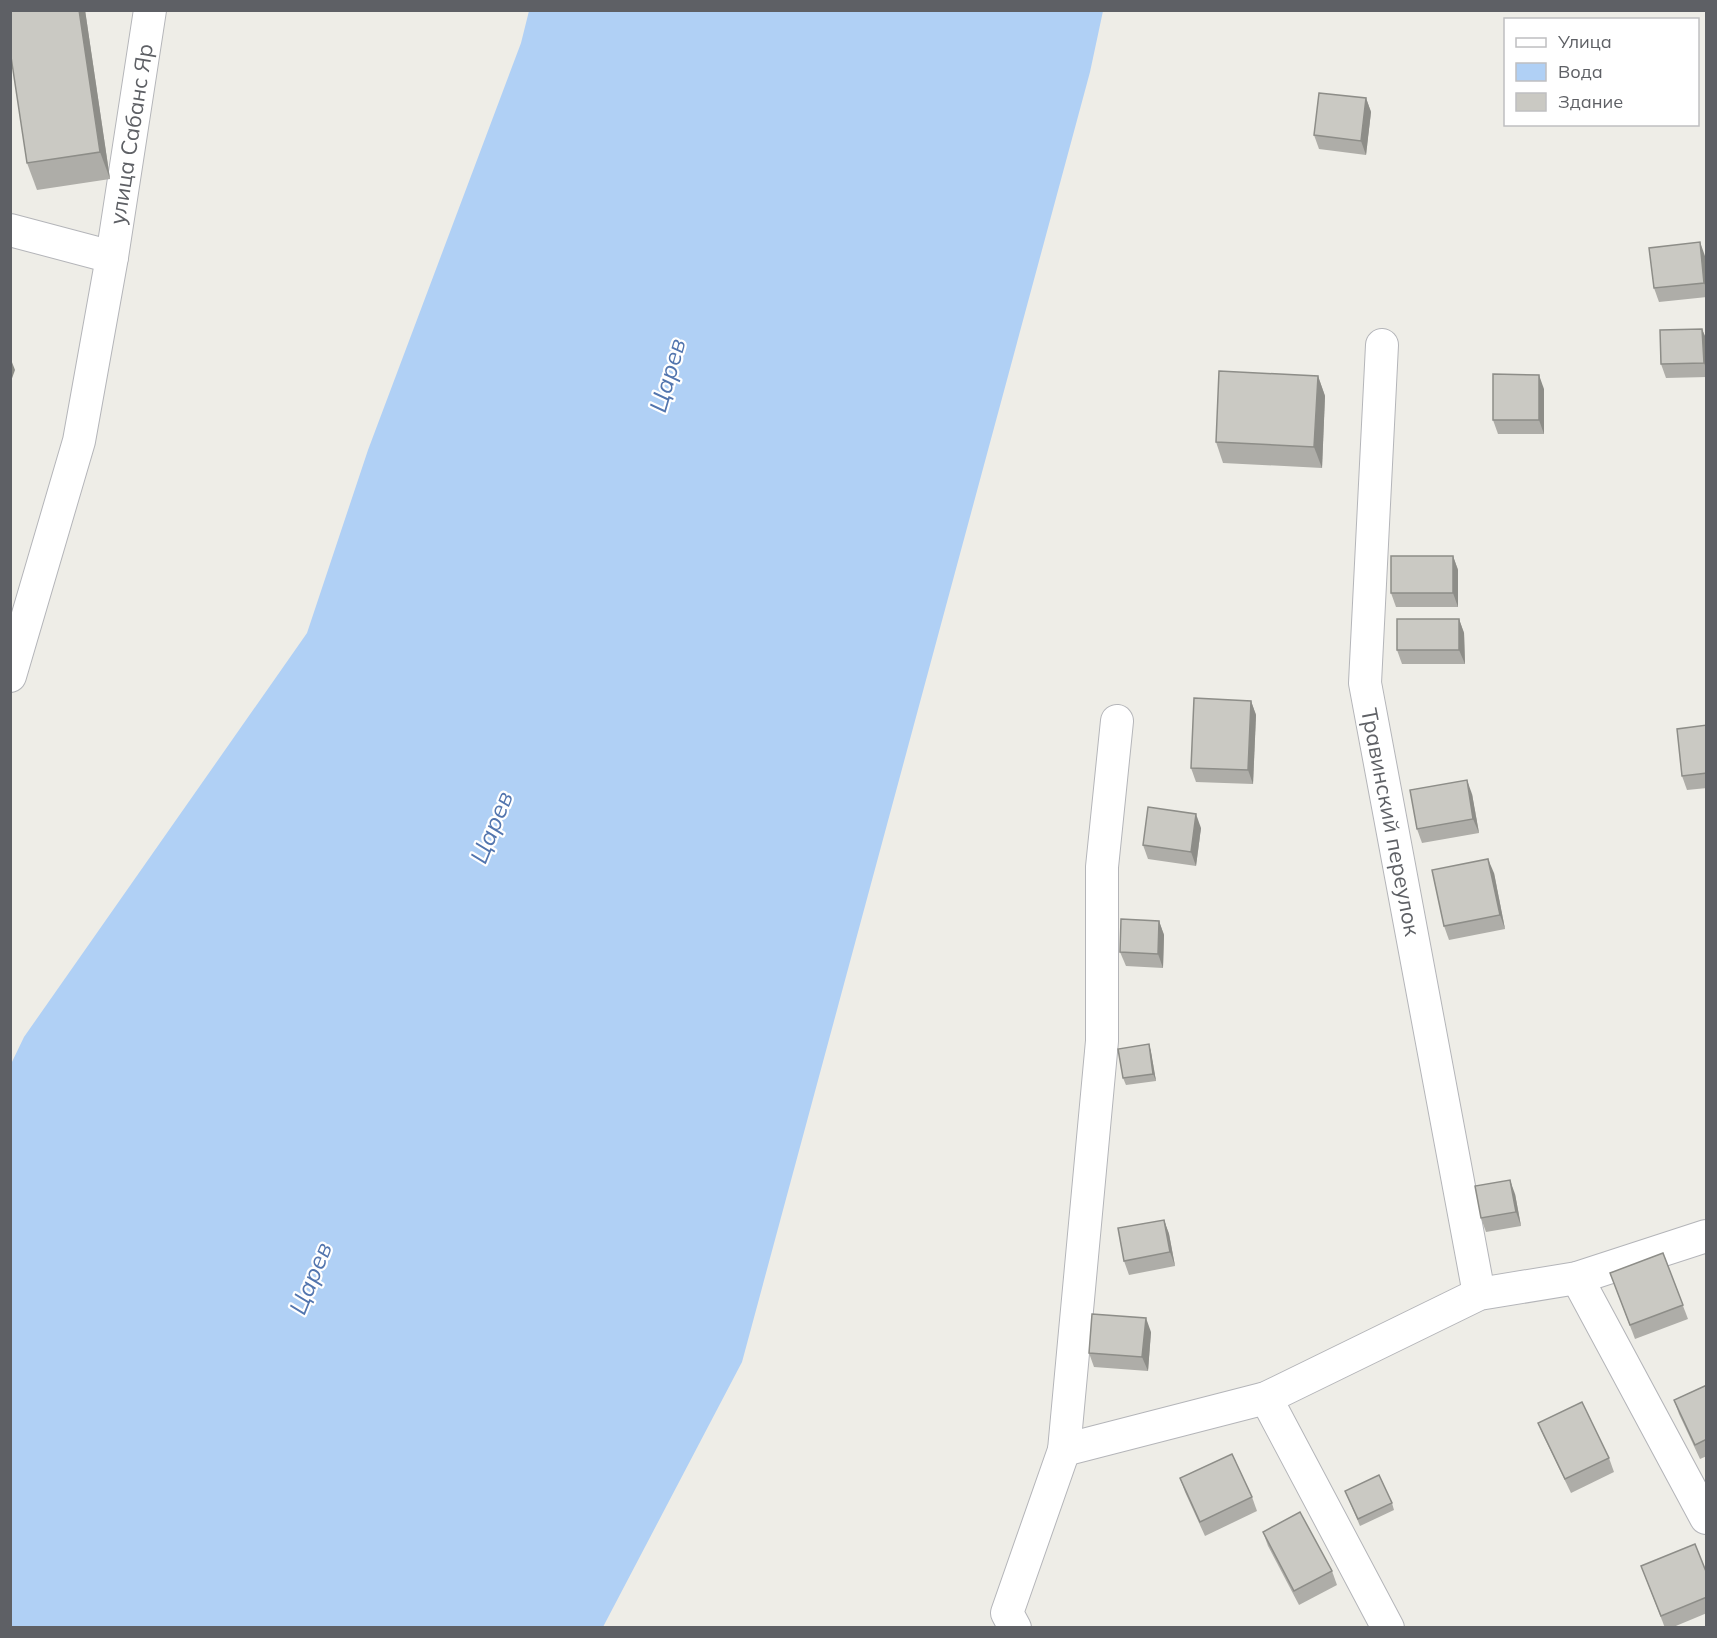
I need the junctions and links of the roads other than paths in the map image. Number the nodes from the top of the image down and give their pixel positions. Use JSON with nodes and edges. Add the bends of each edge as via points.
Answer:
{"nodes":[{"id":1,"x":150,"y":10,"type":"edge"},
{"id":2,"x":10,"y":230,"type":"edge"},
{"id":3,"x":112,"y":257,"type":"junction"},
{"id":4,"x":1382,"y":345,"type":"dead end"},
{"id":5,"x":10,"y":676,"type":"edge"},
{"id":6,"x":1117,"y":720,"type":"dead end"},
{"id":7,"x":1707,"y":1236,"type":"edge"},
{"id":8,"x":1577,"y":1278,"type":"junction"},
{"id":9,"x":1479,"y":1294,"type":"junction"},
{"id":10,"x":1266,"y":1398,"type":"junction"},
{"id":11,"x":1064,"y":1450,"type":"junction"},
{"id":12,"x":1707,"y":1518,"type":"edge"},
{"id":13,"x":1011,"y":1620,"type":"edge"},
{"id":14,"x":1388,"y":1628,"type":"edge"}],
"edges":[{"from":1,"to":3,"type":"street","name":"улица Сабанс Яр"},
{"from":2,"to":3,"type":"street"},
{"from":3,"to":5,"type":"street","name":"улица Сабанс Яр","via":[[79,441]]},
{"from":4,"to":9,"type":"street","name":"Травинский переулок","via":[[1365,683]]},
{"from":6,"to":11,"type":"street","via":[[1102,867],[1102,1041]]},
{"from":7,"to":8,"type":"street"},
{"from":8,"to":9,"type":"street"},
{"from":8,"to":12,"type":"street"},
{"from":9,"to":10,"type":"street"},
{"from":10,"to":11,"type":"street"},
{"from":10,"to":14,"type":"street"},
{"from":11,"to":13,"type":"street"}]}
